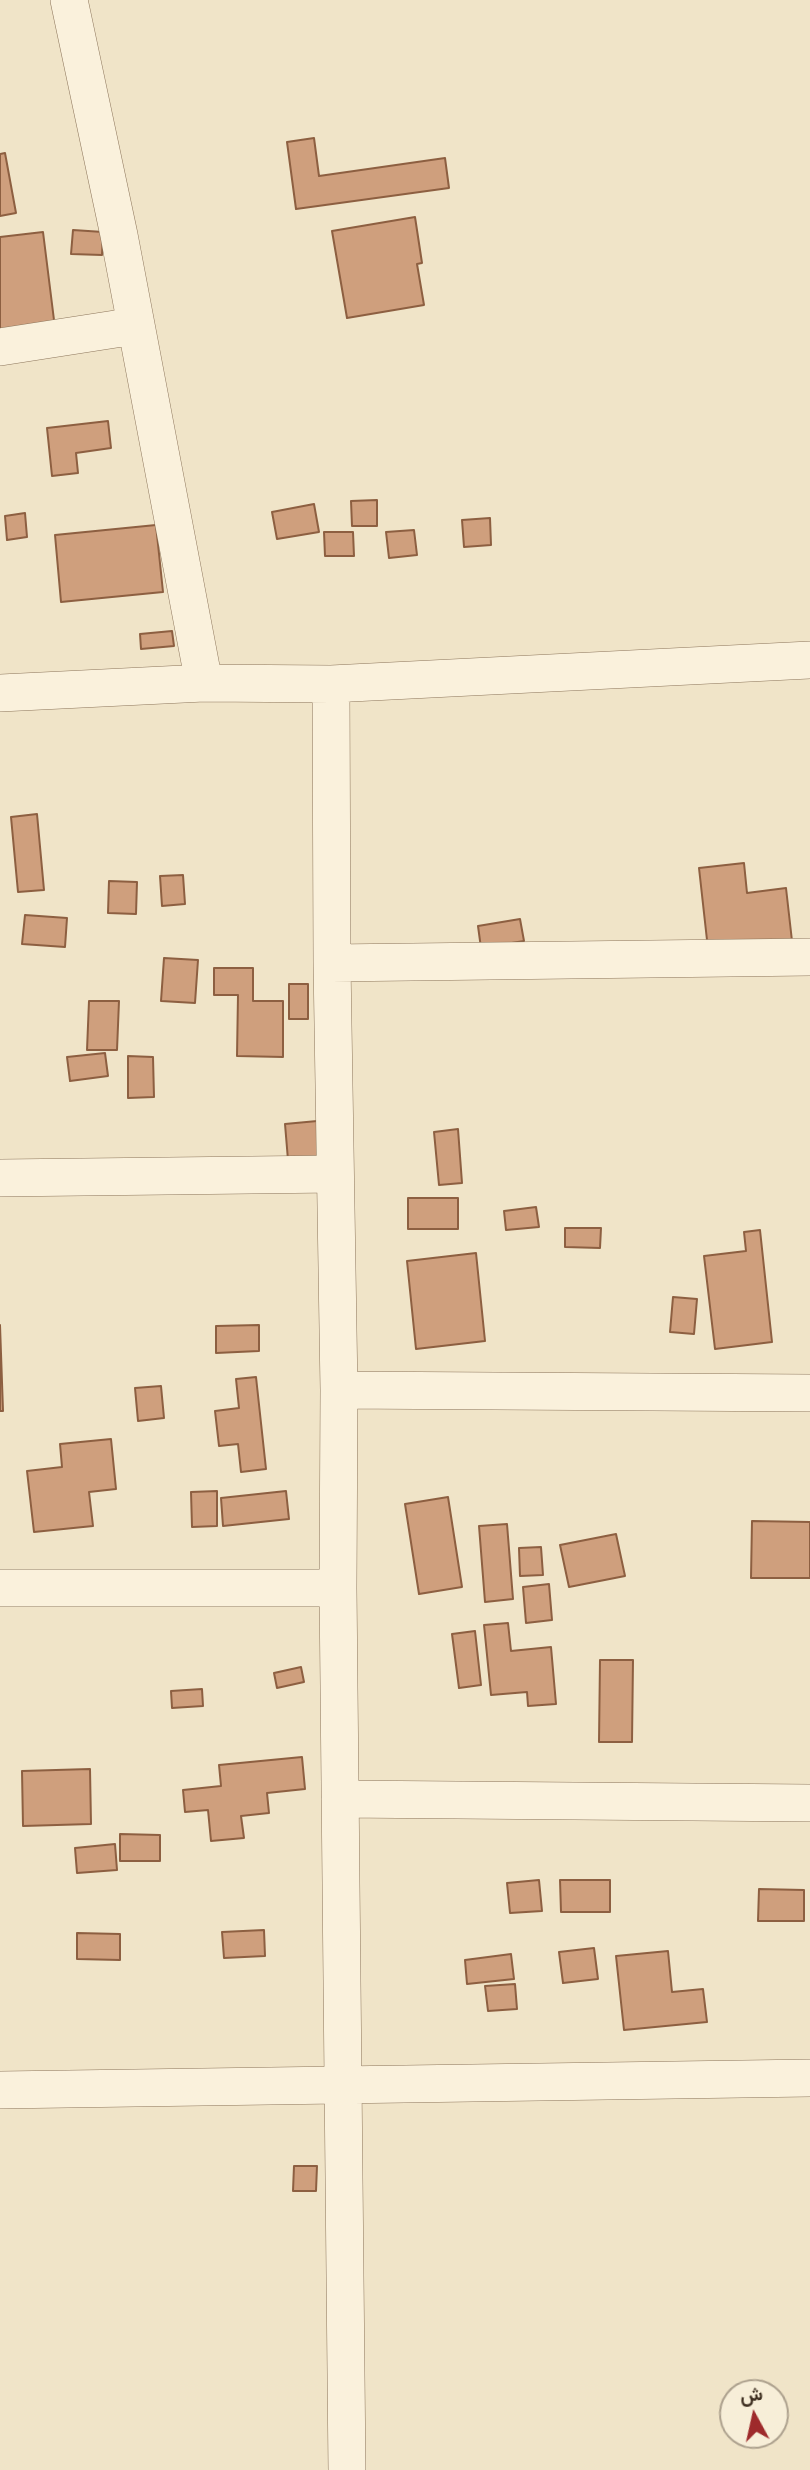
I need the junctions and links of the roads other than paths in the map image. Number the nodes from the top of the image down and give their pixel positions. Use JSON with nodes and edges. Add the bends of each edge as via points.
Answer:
{"nodes":[{"id":1,"x":69,"y":0,"type":"edge"},
{"id":2,"x":135,"y":326,"type":"junction"},
{"id":3,"x":0,"y":347,"type":"edge"},
{"id":4,"x":810,"y":660,"type":"edge"},
{"id":5,"x":204,"y":683,"type":"junction"},
{"id":6,"x":331,"y":684,"type":"junction"},
{"id":7,"x":0,"y":693,"type":"edge"},
{"id":8,"x":810,"y":957,"type":"edge"},
{"id":9,"x":332,"y":963,"type":"junction"},
{"id":10,"x":335,"y":1174,"type":"junction"},
{"id":11,"x":0,"y":1178,"type":"edge"},
{"id":12,"x":339,"y":1390,"type":"junction"},
{"id":13,"x":810,"y":1394,"type":"edge"},
{"id":14,"x":0,"y":1587,"type":"edge"},
{"id":15,"x":338,"y":1588,"type":"junction"},
{"id":16,"x":340,"y":1799,"type":"junction"},
{"id":17,"x":810,"y":1803,"type":"edge"},
{"id":18,"x":810,"y":2078,"type":"edge"},
{"id":19,"x":343,"y":2086,"type":"junction"},
{"id":20,"x":0,"y":2090,"type":"edge"},
{"id":21,"x":347,"y":2470,"type":"edge"}],
"edges":[{"from":1,"to":2,"type":"street"},
{"from":2,"to":3,"type":"street"},
{"from":2,"to":5,"type":"street"},
{"from":4,"to":6,"type":"street"},
{"from":5,"to":6,"type":"street"},
{"from":5,"to":7,"type":"street"},
{"from":6,"to":9,"type":"street"},
{"from":8,"to":9,"type":"street"},
{"from":9,"to":10,"type":"street"},
{"from":10,"to":11,"type":"street"},
{"from":10,"to":12,"type":"street"},
{"from":12,"to":13,"type":"street"},
{"from":12,"to":15,"type":"street"},
{"from":14,"to":15,"type":"street"},
{"from":15,"to":16,"type":"street"},
{"from":16,"to":17,"type":"street"},
{"from":16,"to":19,"type":"street"},
{"from":18,"to":19,"type":"street"},
{"from":19,"to":20,"type":"street"},
{"from":19,"to":21,"type":"street"}]}
